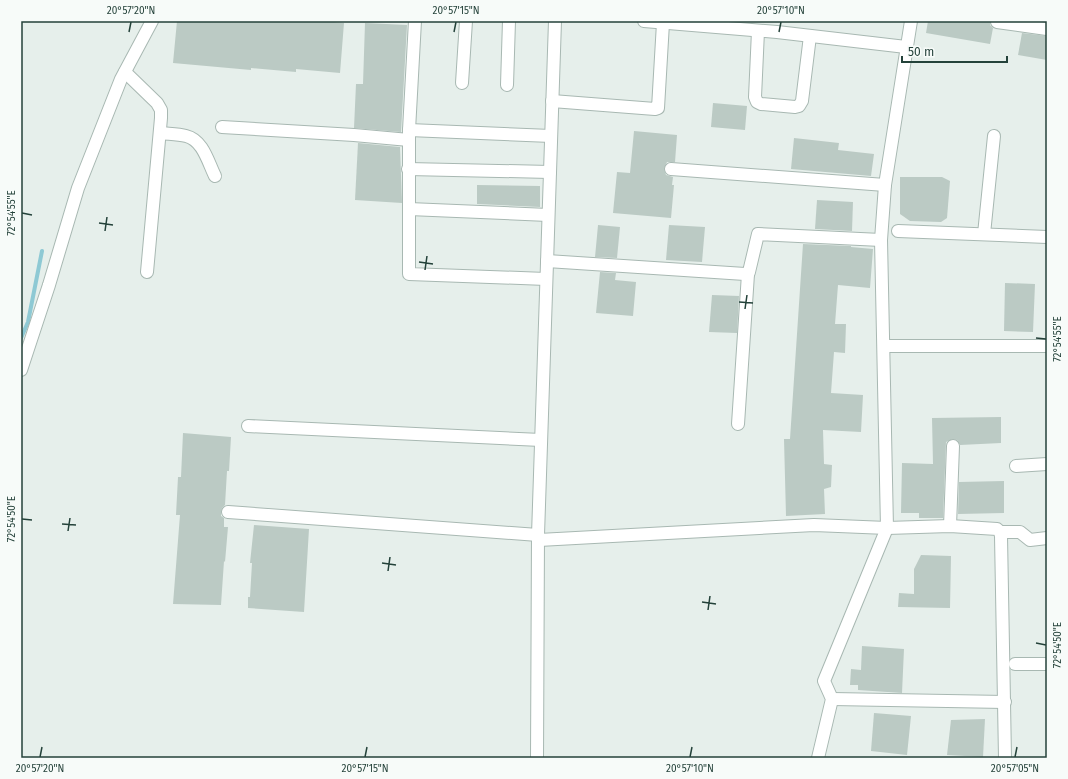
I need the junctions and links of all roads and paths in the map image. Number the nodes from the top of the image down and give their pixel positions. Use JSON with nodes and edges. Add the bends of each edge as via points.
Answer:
{"nodes":[{"id":1,"x":152,"y":21,"type":"edge"},
{"id":2,"x":415,"y":21,"type":"edge"},
{"id":3,"x":466,"y":21,"type":"edge"},
{"id":4,"x":509,"y":21,"type":"edge"},
{"id":5,"x":555,"y":21,"type":"edge"},
{"id":6,"x":644,"y":21,"type":"edge"},
{"id":7,"x":910,"y":21,"type":"edge"},
{"id":8,"x":997,"y":22,"type":"dead end"},
{"id":9,"x":663,"y":23,"type":"junction"},
{"id":10,"x":778,"y":27,"type":"edge"},
{"id":11,"x":1047,"y":29,"type":"edge"},
{"id":12,"x":758,"y":31,"type":"junction"},
{"id":13,"x":810,"y":36,"type":"junction"},
{"id":14,"x":906,"y":47,"type":"junction"},
{"id":15,"x":125,"y":72,"type":"junction"},
{"id":16,"x":462,"y":83,"type":"dead end"},
{"id":17,"x":508,"y":85,"type":"dead end"},
{"id":18,"x":552,"y":101,"type":"junction"},
{"id":19,"x":222,"y":127,"type":"dead end"},
{"id":20,"x":160,"y":133,"type":"junction"},
{"id":21,"x":409,"y":135,"type":"junction"},
{"id":22,"x":551,"y":136,"type":"junction"},
{"id":23,"x":994,"y":136,"type":"dead end"},
{"id":24,"x":408,"y":169,"type":"junction"},
{"id":25,"x":671,"y":169,"type":"dead end"},
{"id":26,"x":550,"y":172,"type":"junction"},
{"id":27,"x":215,"y":176,"type":"dead end"},
{"id":28,"x":885,"y":185,"type":"junction"},
{"id":29,"x":408,"y":209,"type":"junction"},
{"id":30,"x":548,"y":215,"type":"junction"},
{"id":31,"x":898,"y":231,"type":"dead end"},
{"id":32,"x":984,"y":234,"type":"junction"},
{"id":33,"x":1047,"y":237,"type":"edge"},
{"id":34,"x":881,"y":240,"type":"junction"},
{"id":35,"x":547,"y":261,"type":"junction"},
{"id":36,"x":148,"y":272,"type":"dead end"},
{"id":37,"x":748,"y":274,"type":"junction"},
{"id":38,"x":546,"y":279,"type":"junction"},
{"id":39,"x":884,"y":346,"type":"junction"},
{"id":40,"x":1047,"y":346,"type":"edge"},
{"id":41,"x":21,"y":370,"type":"edge"},
{"id":42,"x":738,"y":424,"type":"dead end"},
{"id":43,"x":248,"y":426,"type":"dead end"},
{"id":44,"x":541,"y":440,"type":"junction"},
{"id":45,"x":953,"y":446,"type":"dead end"},
{"id":46,"x":1047,"y":464,"type":"edge"},
{"id":47,"x":1016,"y":466,"type":"dead end"},
{"id":48,"x":228,"y":512,"type":"dead end"},
{"id":49,"x":950,"y":526,"type":"junction"},
{"id":50,"x":887,"y":528,"type":"junction"},
{"id":51,"x":1000,"y":532,"type":"junction"},
{"id":52,"x":538,"y":537,"type":"junction"},
{"id":53,"x":1047,"y":538,"type":"edge"},
{"id":54,"x":1015,"y":664,"type":"dead end"},
{"id":55,"x":1047,"y":664,"type":"edge"},
{"id":56,"x":832,"y":699,"type":"junction"},
{"id":57,"x":1004,"y":702,"type":"junction"},
{"id":58,"x":537,"y":758,"type":"edge"},
{"id":59,"x":818,"y":758,"type":"edge"},
{"id":60,"x":1005,"y":758,"type":"edge"}],
"edges":[{"from":1,"to":15,"type":"street"},
{"from":2,"to":21,"type":"street"},
{"from":3,"to":16,"type":"street"},
{"from":4,"to":17,"type":"street"},
{"from":5,"to":18,"type":"street"},
{"from":6,"to":9,"type":"street"},
{"from":7,"to":14,"type":"street"},
{"from":8,"to":11,"type":"street"},
{"from":9,"to":12,"type":"street"},
{"from":9,"to":18,"type":"street","via":[[658,108]]},
{"from":10,"to":12,"type":"street"},
{"from":10,"to":13,"type":"street"},
{"from":12,"to":13,"type":"street","via":[[755,97],[761,104],[799,106],[802,101]]},
{"from":13,"to":14,"type":"street"},
{"from":14,"to":28,"type":"street"},
{"from":15,"to":20,"type":"street","via":[[157,103],[161,110]]},
{"from":15,"to":41,"type":"street","via":[[75,195],[50,285]]},
{"from":18,"to":22,"type":"street"},
{"from":19,"to":21,"type":"street","via":[[354,135]]},
{"from":20,"to":27,"type":"street","via":[[194,139],[200,145]]},
{"from":20,"to":36,"type":"street"},
{"from":21,"to":22,"type":"street"},
{"from":21,"to":24,"type":"street"},
{"from":22,"to":26,"type":"street"},
{"from":23,"to":32,"type":"street"},
{"from":24,"to":26,"type":"street"},
{"from":24,"to":29,"type":"street"},
{"from":25,"to":28,"type":"street"},
{"from":26,"to":30,"type":"street"},
{"from":28,"to":34,"type":"street"},
{"from":29,"to":30,"type":"street"},
{"from":29,"to":38,"type":"street","via":[[409,274]]},
{"from":30,"to":35,"type":"street"},
{"from":31,"to":32,"type":"street"},
{"from":32,"to":33,"type":"street"},
{"from":34,"to":37,"type":"street","via":[[758,234]]},
{"from":34,"to":39,"type":"street"},
{"from":35,"to":37,"type":"street"},
{"from":35,"to":38,"type":"street"},
{"from":37,"to":42,"type":"street"},
{"from":38,"to":44,"type":"street"},
{"from":39,"to":40,"type":"street"},
{"from":39,"to":50,"type":"street"},
{"from":43,"to":44,"type":"street"},
{"from":44,"to":52,"type":"street"},
{"from":45,"to":49,"type":"street"},
{"from":46,"to":47,"type":"street"},
{"from":48,"to":52,"type":"street"},
{"from":49,"to":50,"type":"street"},
{"from":49,"to":51,"type":"street","via":[[992,528]]},
{"from":50,"to":52,"type":"street","via":[[814,525]]},
{"from":50,"to":56,"type":"street","via":[[824,681]]},
{"from":51,"to":53,"type":"street","via":[[1020,532],[1032,541]]},
{"from":51,"to":57,"type":"street"},
{"from":52,"to":58,"type":"street"},
{"from":54,"to":55,"type":"street"},
{"from":56,"to":57,"type":"street"},
{"from":56,"to":59,"type":"street"},
{"from":57,"to":60,"type":"street"}]}
